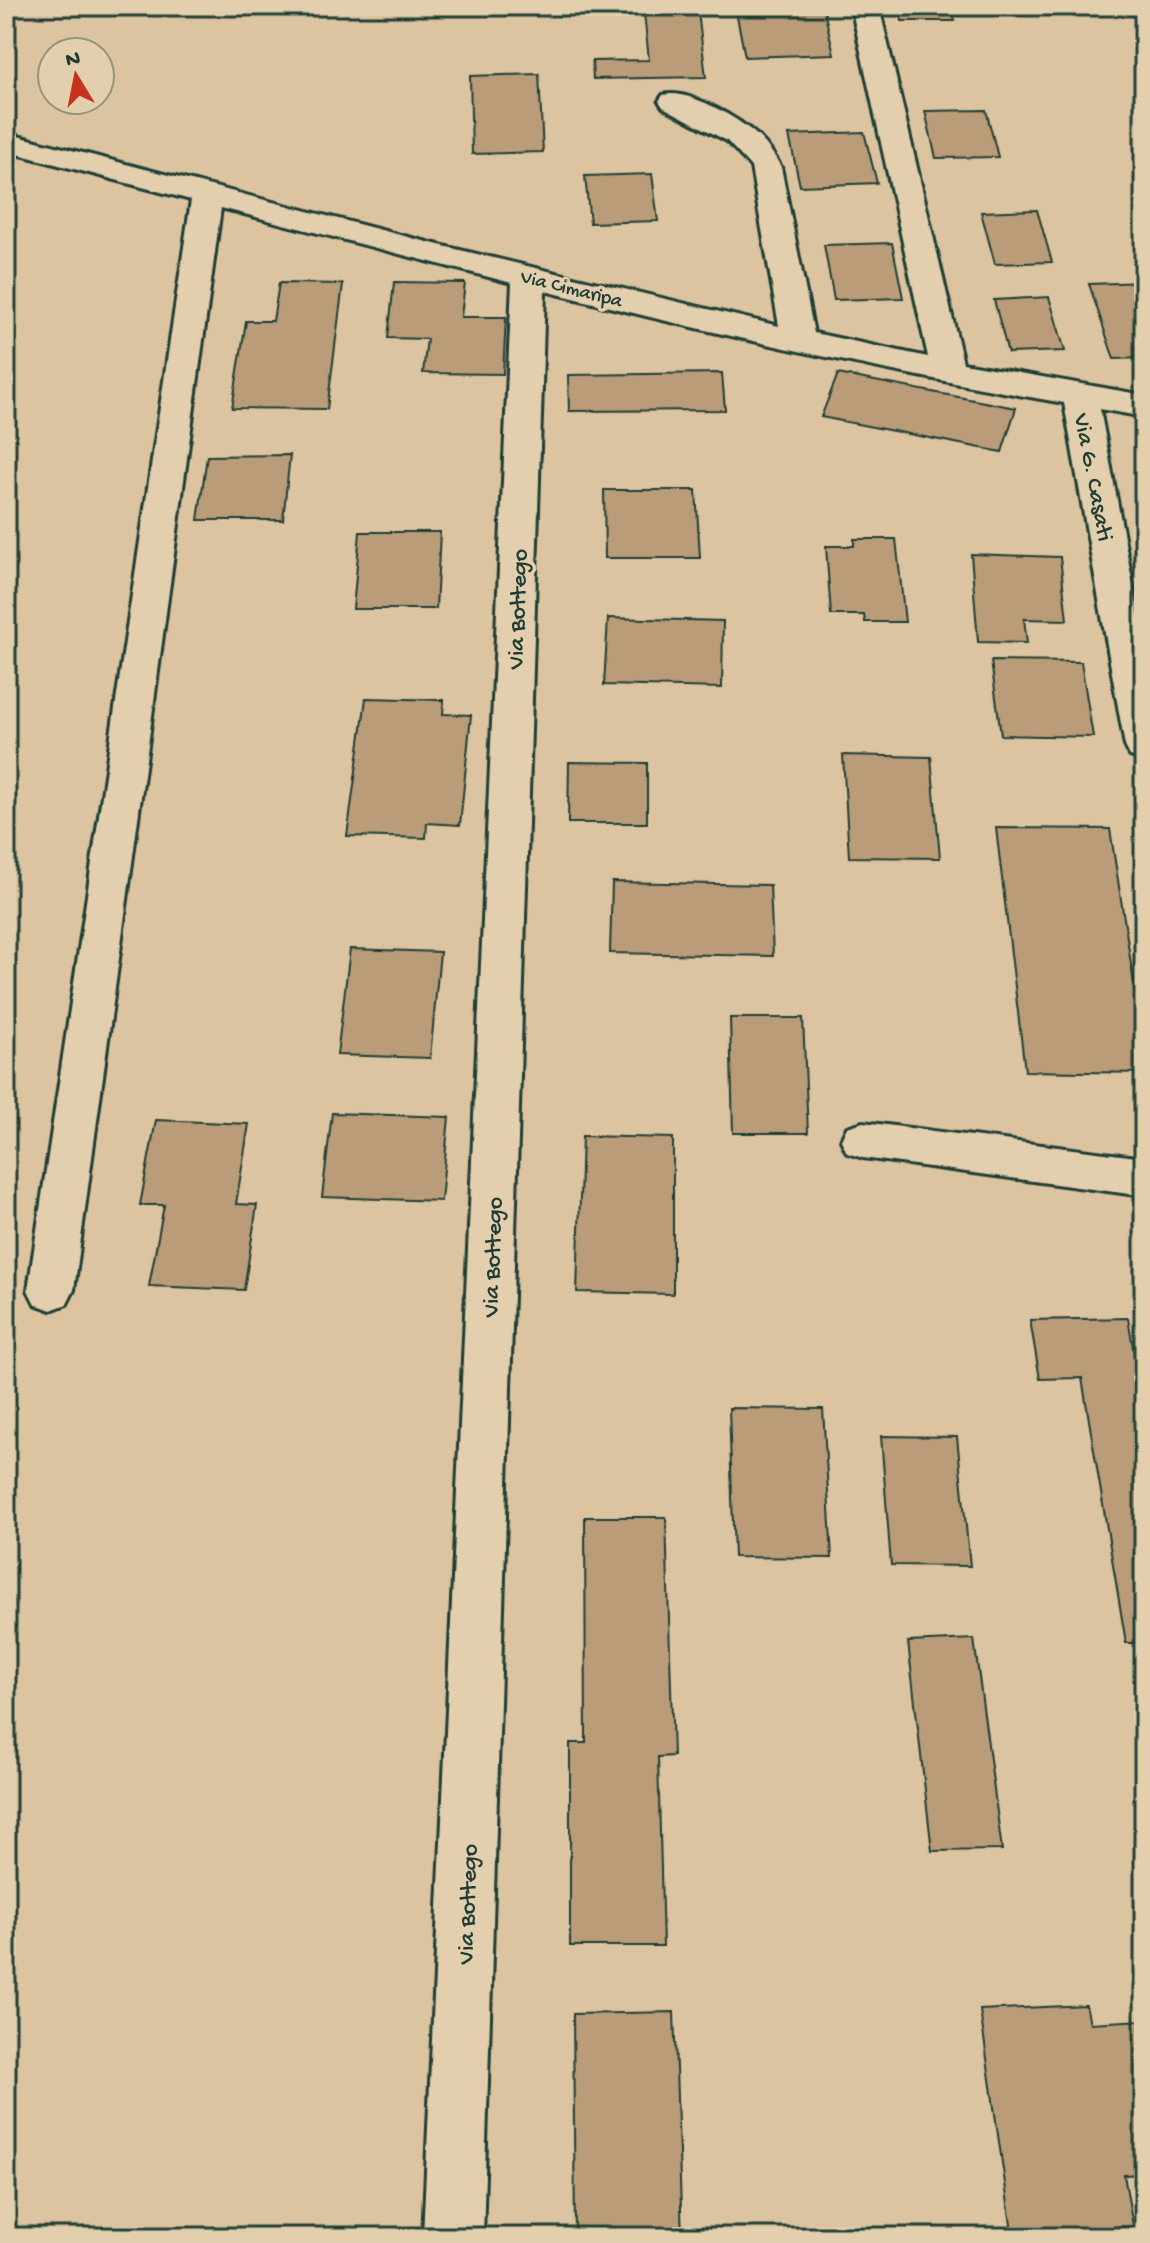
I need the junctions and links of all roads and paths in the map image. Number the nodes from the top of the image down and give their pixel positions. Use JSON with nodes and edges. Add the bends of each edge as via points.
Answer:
{"nodes":[{"id":1,"x":865,"y":6,"type":"edge"},
{"id":2,"x":674,"y":101,"type":"dead end"},
{"id":3,"x":6,"y":142,"type":"edge"},
{"id":4,"x":207,"y":194,"type":"junction"},
{"id":5,"x":529,"y":276,"type":"junction"},
{"id":6,"x":799,"y":342,"type":"junction"},
{"id":7,"x":948,"y":373,"type":"junction"},
{"id":8,"x":1080,"y":396,"type":"junction"},
{"id":9,"x":1144,"y":406,"type":"edge"},
{"id":10,"x":1144,"y":746,"type":"edge"},
{"id":11,"x":863,"y":1140,"type":"dead end"},
{"id":12,"x":1144,"y":1177,"type":"edge"},
{"id":13,"x":51,"y":1290,"type":"dead end"},
{"id":14,"x":453,"y":2237,"type":"edge"}],
"edges":[{"from":1,"to":7,"type":"street"},
{"from":2,"to":6,"type":"street","via":[[738,134],[763,161]]},
{"from":3,"to":4,"type":"street","name":"Via Cimaripa"},
{"from":4,"to":5,"type":"street","name":"Via Cimaripa"},
{"from":4,"to":13,"type":"street"},
{"from":5,"to":6,"type":"street","name":"Via Cimaripa"},
{"from":5,"to":14,"type":"street","name":"Via Bottego"},
{"from":6,"to":7,"type":"street","name":"Via Cimaripa"},
{"from":7,"to":8,"type":"street","name":"Via Cimaripa"},
{"from":8,"to":9,"type":"street","name":"Via Cimaripa"},
{"from":8,"to":10,"type":"street","name":"Via G. Casati"},
{"from":11,"to":12,"type":"street"}]}
